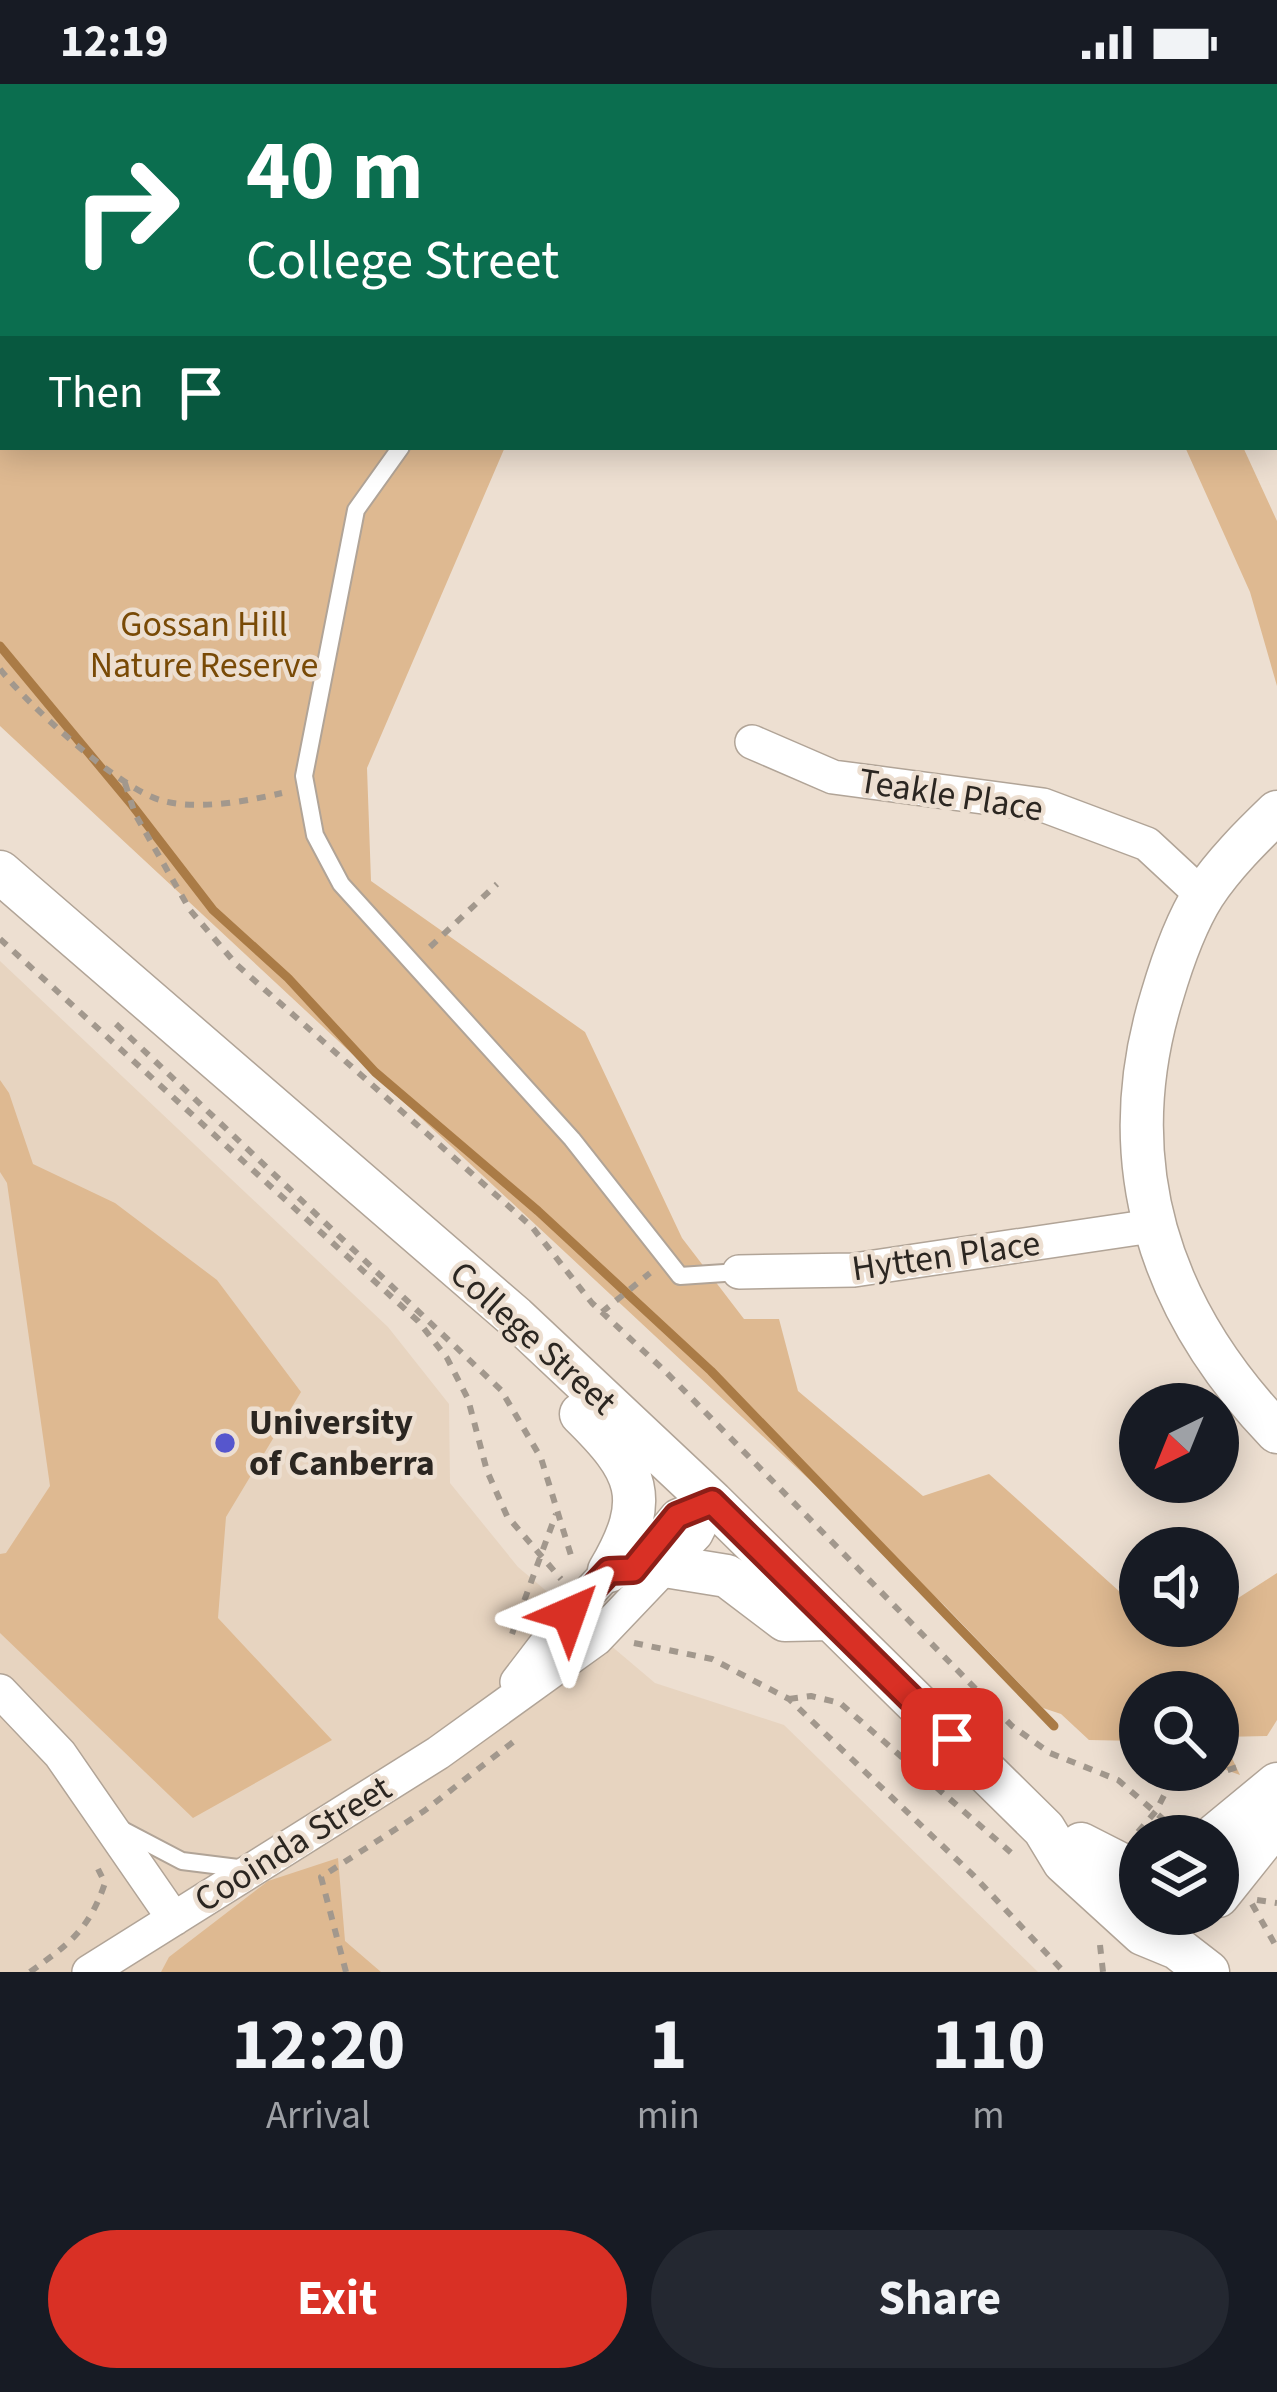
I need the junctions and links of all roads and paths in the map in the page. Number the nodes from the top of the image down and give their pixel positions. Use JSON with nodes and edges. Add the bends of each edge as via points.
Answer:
{"nodes":[{"id":1,"x":399,"y":450,"type":"edge"},
{"id":2,"x":0,"y":669,"type":"edge"},
{"id":3,"x":752,"y":742,"type":"dead end"},
{"id":4,"x":125,"y":783,"type":"junction"},
{"id":5,"x":306,"y":788,"type":"junction"},
{"id":6,"x":1277,"y":812,"type":"edge"},
{"id":7,"x":0,"y":872,"type":"edge"},
{"id":8,"x":497,"y":884,"type":"dead end"},
{"id":9,"x":1203,"y":896,"type":"junction"},
{"id":10,"x":0,"y":939,"type":"edge"},
{"id":11,"x":412,"y":965,"type":"junction"},
{"id":12,"x":103,"y":1012,"type":"dead end"},
{"id":13,"x":1152,"y":1226,"type":"junction"},
{"id":14,"x":667,"y":1259,"type":"junction"},
{"id":15,"x":739,"y":1272,"type":"joint"},
{"id":16,"x":602,"y":1312,"type":"junction"},
{"id":17,"x":515,"y":1317,"type":"junction"},
{"id":18,"x":1277,"y":1432,"type":"edge"},
{"id":19,"x":712,"y":1502,"type":"junction"},
{"id":20,"x":556,"y":1514,"type":"junction"},
{"id":21,"x":539,"y":1556,"type":"junction"},
{"id":22,"x":665,"y":1566,"type":"junction"},
{"id":23,"x":586,"y":1580,"type":"junction"},
{"id":24,"x":831,"y":1619,"type":"junction"},
{"id":25,"x":651,"y":1643,"type":"dead end"},
{"id":26,"x":0,"y":1691,"type":"edge"},
{"id":27,"x":789,"y":1699,"type":"junction"},
{"id":28,"x":494,"y":1712,"type":"junction"},
{"id":29,"x":1262,"y":1774,"type":"edge"},
{"id":30,"x":1166,"y":1791,"type":"edge"},
{"id":31,"x":1156,"y":1811,"type":"junction"},
{"id":32,"x":1160,"y":1815,"type":"edge"},
{"id":33,"x":1230,"y":1815,"type":"edge"},
{"id":34,"x":107,"y":1822,"type":"junction"},
{"id":35,"x":1277,"y":1822,"type":"edge"},
{"id":36,"x":1050,"y":1846,"type":"junction"},
{"id":37,"x":94,"y":1862,"type":"dead end"},
{"id":38,"x":1119,"y":1867,"type":"edge"},
{"id":39,"x":251,"y":1870,"type":"junction"},
{"id":40,"x":1239,"y":1870,"type":"edge"},
{"id":41,"x":321,"y":1877,"type":"dead end"},
{"id":42,"x":1119,"y":1886,"type":"edge"},
{"id":43,"x":1258,"y":1910,"type":"dead end"},
{"id":44,"x":174,"y":1919,"type":"junction"},
{"id":45,"x":1112,"y":1944,"type":"dead end"},
{"id":46,"x":1181,"y":1944,"type":"edge"},
{"id":47,"x":1277,"y":1948,"type":"edge"},
{"id":48,"x":30,"y":1972,"type":"edge"},
{"id":49,"x":89,"y":1972,"type":"edge"},
{"id":50,"x":346,"y":1972,"type":"edge"},
{"id":51,"x":1064,"y":1972,"type":"edge"},
{"id":52,"x":1102,"y":1972,"type":"edge"}],
"edges":[{"from":1,"to":5,"type":"lane","via":[[356,510]]},
{"from":2,"to":4,"type":"path"},
{"from":3,"to":9,"type":"street","name":"Teakle Place","via":[[833,777],[1043,805],[1148,844]]},
{"from":4,"to":5,"type":"path","via":[[180,802],[235,803]]},
{"from":4,"to":16,"type":"path","via":[[190,910],[236,964],[532,1227]]},
{"from":5,"to":11,"type":"lane","via":[[315,835],[341,884]]},
{"from":6,"to":9,"type":"street"},
{"from":7,"to":17,"type":"street","name":"College Street"},
{"from":8,"to":11,"type":"path"},
{"from":9,"to":13,"type":"street","via":[[1149,1038],[1139,1111]]},
{"from":10,"to":21,"type":"path","via":[[418,1321],[468,1400],[507,1516]]},
{"from":11,"to":14,"type":"lane","via":[[572,1139]]},
{"from":12,"to":20,"type":"path","via":[[501,1390],[541,1458]]},
{"from":13,"to":15,"type":"street","name":"Hytten Place","via":[[854,1270]]},
{"from":13,"to":18,"type":"street","via":[[1179,1297],[1234,1388]]},
{"from":14,"to":15,"type":"lane","via":[[680,1276]]},
{"from":14,"to":16,"type":"path"},
{"from":16,"to":31,"type":"path","via":[[1012,1726],[1050,1753],[1118,1780]]},
{"from":17,"to":19,"type":"street","name":"College Street"},
{"from":17,"to":23,"type":"street","via":[[528,1361],[631,1473],[635,1507],[627,1540]]},
{"from":19,"to":22,"type":"street","name":"Cooinda Street","via":[[696,1534]]},
{"from":19,"to":23,"type":"street","name":"Cooinda Street","via":[[677,1516],[633,1570]]},
{"from":19,"to":24,"type":"street","name":"College Street"},
{"from":20,"to":21,"type":"path"},
{"from":20,"to":23,"type":"path"},
{"from":21,"to":23,"type":"path"},
{"from":22,"to":24,"type":"street","via":[[727,1576],[784,1619]]},
{"from":22,"to":28,"type":"street","name":"Cooinda Street","via":[[596,1639]]},
{"from":23,"to":28,"type":"street","name":"Cooinda Street"},
{"from":24,"to":36,"type":"street","name":"College Street"},
{"from":25,"to":27,"type":"path","via":[[712,1659]]},
{"from":26,"to":34,"type":"street","via":[[60,1754]]},
{"from":27,"to":36,"type":"path","via":[[840,1703]]},
{"from":27,"to":51,"type":"path"},
{"from":28,"to":39,"type":"street","name":"Cooinda Street"},
{"from":29,"to":33,"type":"street"},
{"from":30,"to":31,"type":"path"},
{"from":31,"to":32,"type":"path"},
{"from":34,"to":39,"type":"lane","via":[[182,1861]]},
{"from":34,"to":44,"type":"street"},
{"from":35,"to":40,"type":"street"},
{"from":36,"to":38,"type":"street"},
{"from":36,"to":42,"type":"street","name":"College Street"},
{"from":36,"to":46,"type":"street","name":"College Street","via":[[1143,1934]]},
{"from":37,"to":48,"type":"path","via":[[105,1883],[95,1912],[76,1938]]},
{"from":39,"to":44,"type":"street","name":"Cooinda Street"},
{"from":41,"to":50,"type":"path"},
{"from":43,"to":47,"type":"path"},
{"from":44,"to":49,"type":"street","name":"Cooinda Street"},
{"from":45,"to":52,"type":"path","via":[[1096,1930]]}]}
